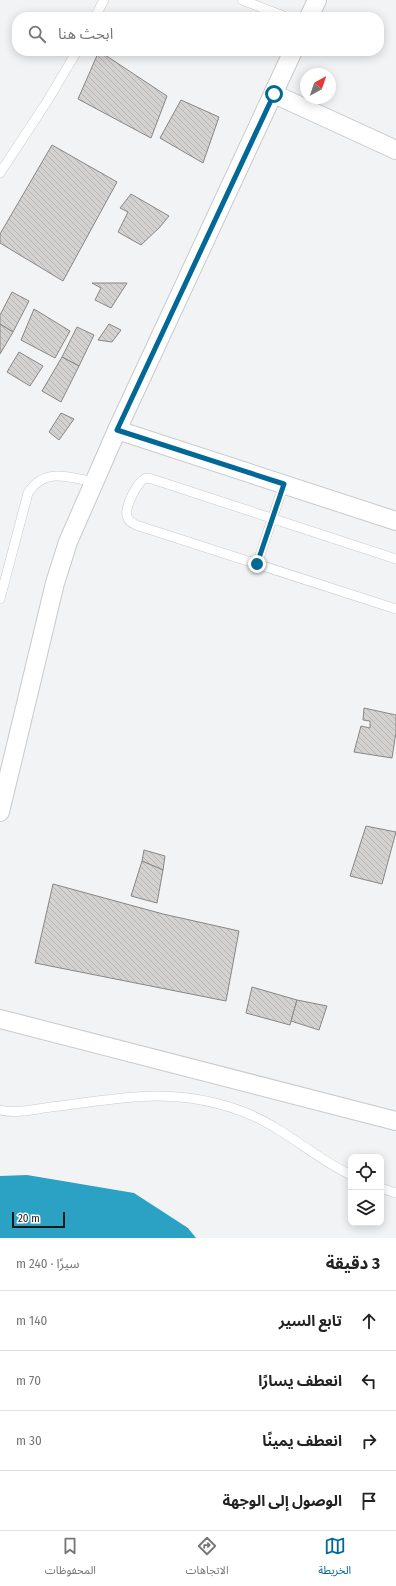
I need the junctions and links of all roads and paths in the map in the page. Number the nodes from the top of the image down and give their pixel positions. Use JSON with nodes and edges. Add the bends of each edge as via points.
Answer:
{"nodes":[{"id":1,"x":104,"y":0,"type":"edge"},
{"id":2,"x":242,"y":0,"type":"edge"},
{"id":3,"x":269,"y":0,"type":"edge"},
{"id":4,"x":317,"y":0,"type":"edge"},
{"id":5,"x":265,"y":9,"type":"junction"},
{"id":6,"x":98,"y":12,"type":"edge"},
{"id":7,"x":273,"y":12,"type":"edge"},
{"id":8,"x":311,"y":12,"type":"edge"},
{"id":9,"x":73,"y":56,"type":"edge"},
{"id":10,"x":291,"y":56,"type":"edge"},
{"id":11,"x":274,"y":94,"type":"junction"},
{"id":12,"x":396,"y":150,"type":"edge"},
{"id":13,"x":0,"y":173,"type":"edge"},
{"id":14,"x":117,"y":430,"type":"junction"},
{"id":15,"x":94,"y":482,"type":"junction"},
{"id":16,"x":284,"y":484,"type":"junction"},
{"id":17,"x":273,"y":518,"type":"junction"},
{"id":18,"x":396,"y":520,"type":"edge"},
{"id":19,"x":396,"y":559,"type":"edge"},
{"id":20,"x":257,"y":564,"type":"junction"},
{"id":21,"x":0,"y":599,"type":"edge"},
{"id":22,"x":396,"y":609,"type":"edge"},
{"id":23,"x":0,"y":812,"type":"edge"},
{"id":24,"x":0,"y":1018,"type":"edge"},
{"id":25,"x":0,"y":1110,"type":"edge"},
{"id":26,"x":396,"y":1121,"type":"edge"},
{"id":27,"x":348,"y":1173,"type":"edge"},
{"id":28,"x":384,"y":1189,"type":"edge"},
{"id":29,"x":396,"y":1193,"type":"edge"}],
"edges":[{"from":1,"to":6,"type":"lane"},
{"from":2,"to":5,"type":"lane"},
{"from":3,"to":5,"type":"lane"},
{"from":4,"to":8,"type":"street"},
{"from":5,"to":7,"type":"lane"},
{"from":9,"to":13,"type":"lane","via":[[48,100]]},
{"from":10,"to":11,"type":"street"},
{"from":11,"to":12,"type":"street"},
{"from":11,"to":14,"type":"street"},
{"from":14,"to":15,"type":"street"},
{"from":14,"to":16,"type":"street"},
{"from":15,"to":21,"type":"lane","via":[[50,476],[32,486]]},
{"from":15,"to":23,"type":"street","via":[[61,562],[8,760]]},
{"from":16,"to":17,"type":"lane"},
{"from":16,"to":18,"type":"street"},
{"from":17,"to":19,"type":"lane"},
{"from":17,"to":20,"type":"lane"},
{"from":17,"to":20,"type":"lane","via":[[152,479],[146,478],[136,485],[127,511],[127,517],[131,522]]},
{"from":20,"to":22,"type":"lane"},
{"from":24,"to":26,"type":"street"},
{"from":25,"to":27,"type":"lane","via":[[27,1110],[150,1097],[188,1098],[217,1104],[273,1126],[323,1160]]},
{"from":28,"to":29,"type":"lane"}]}
